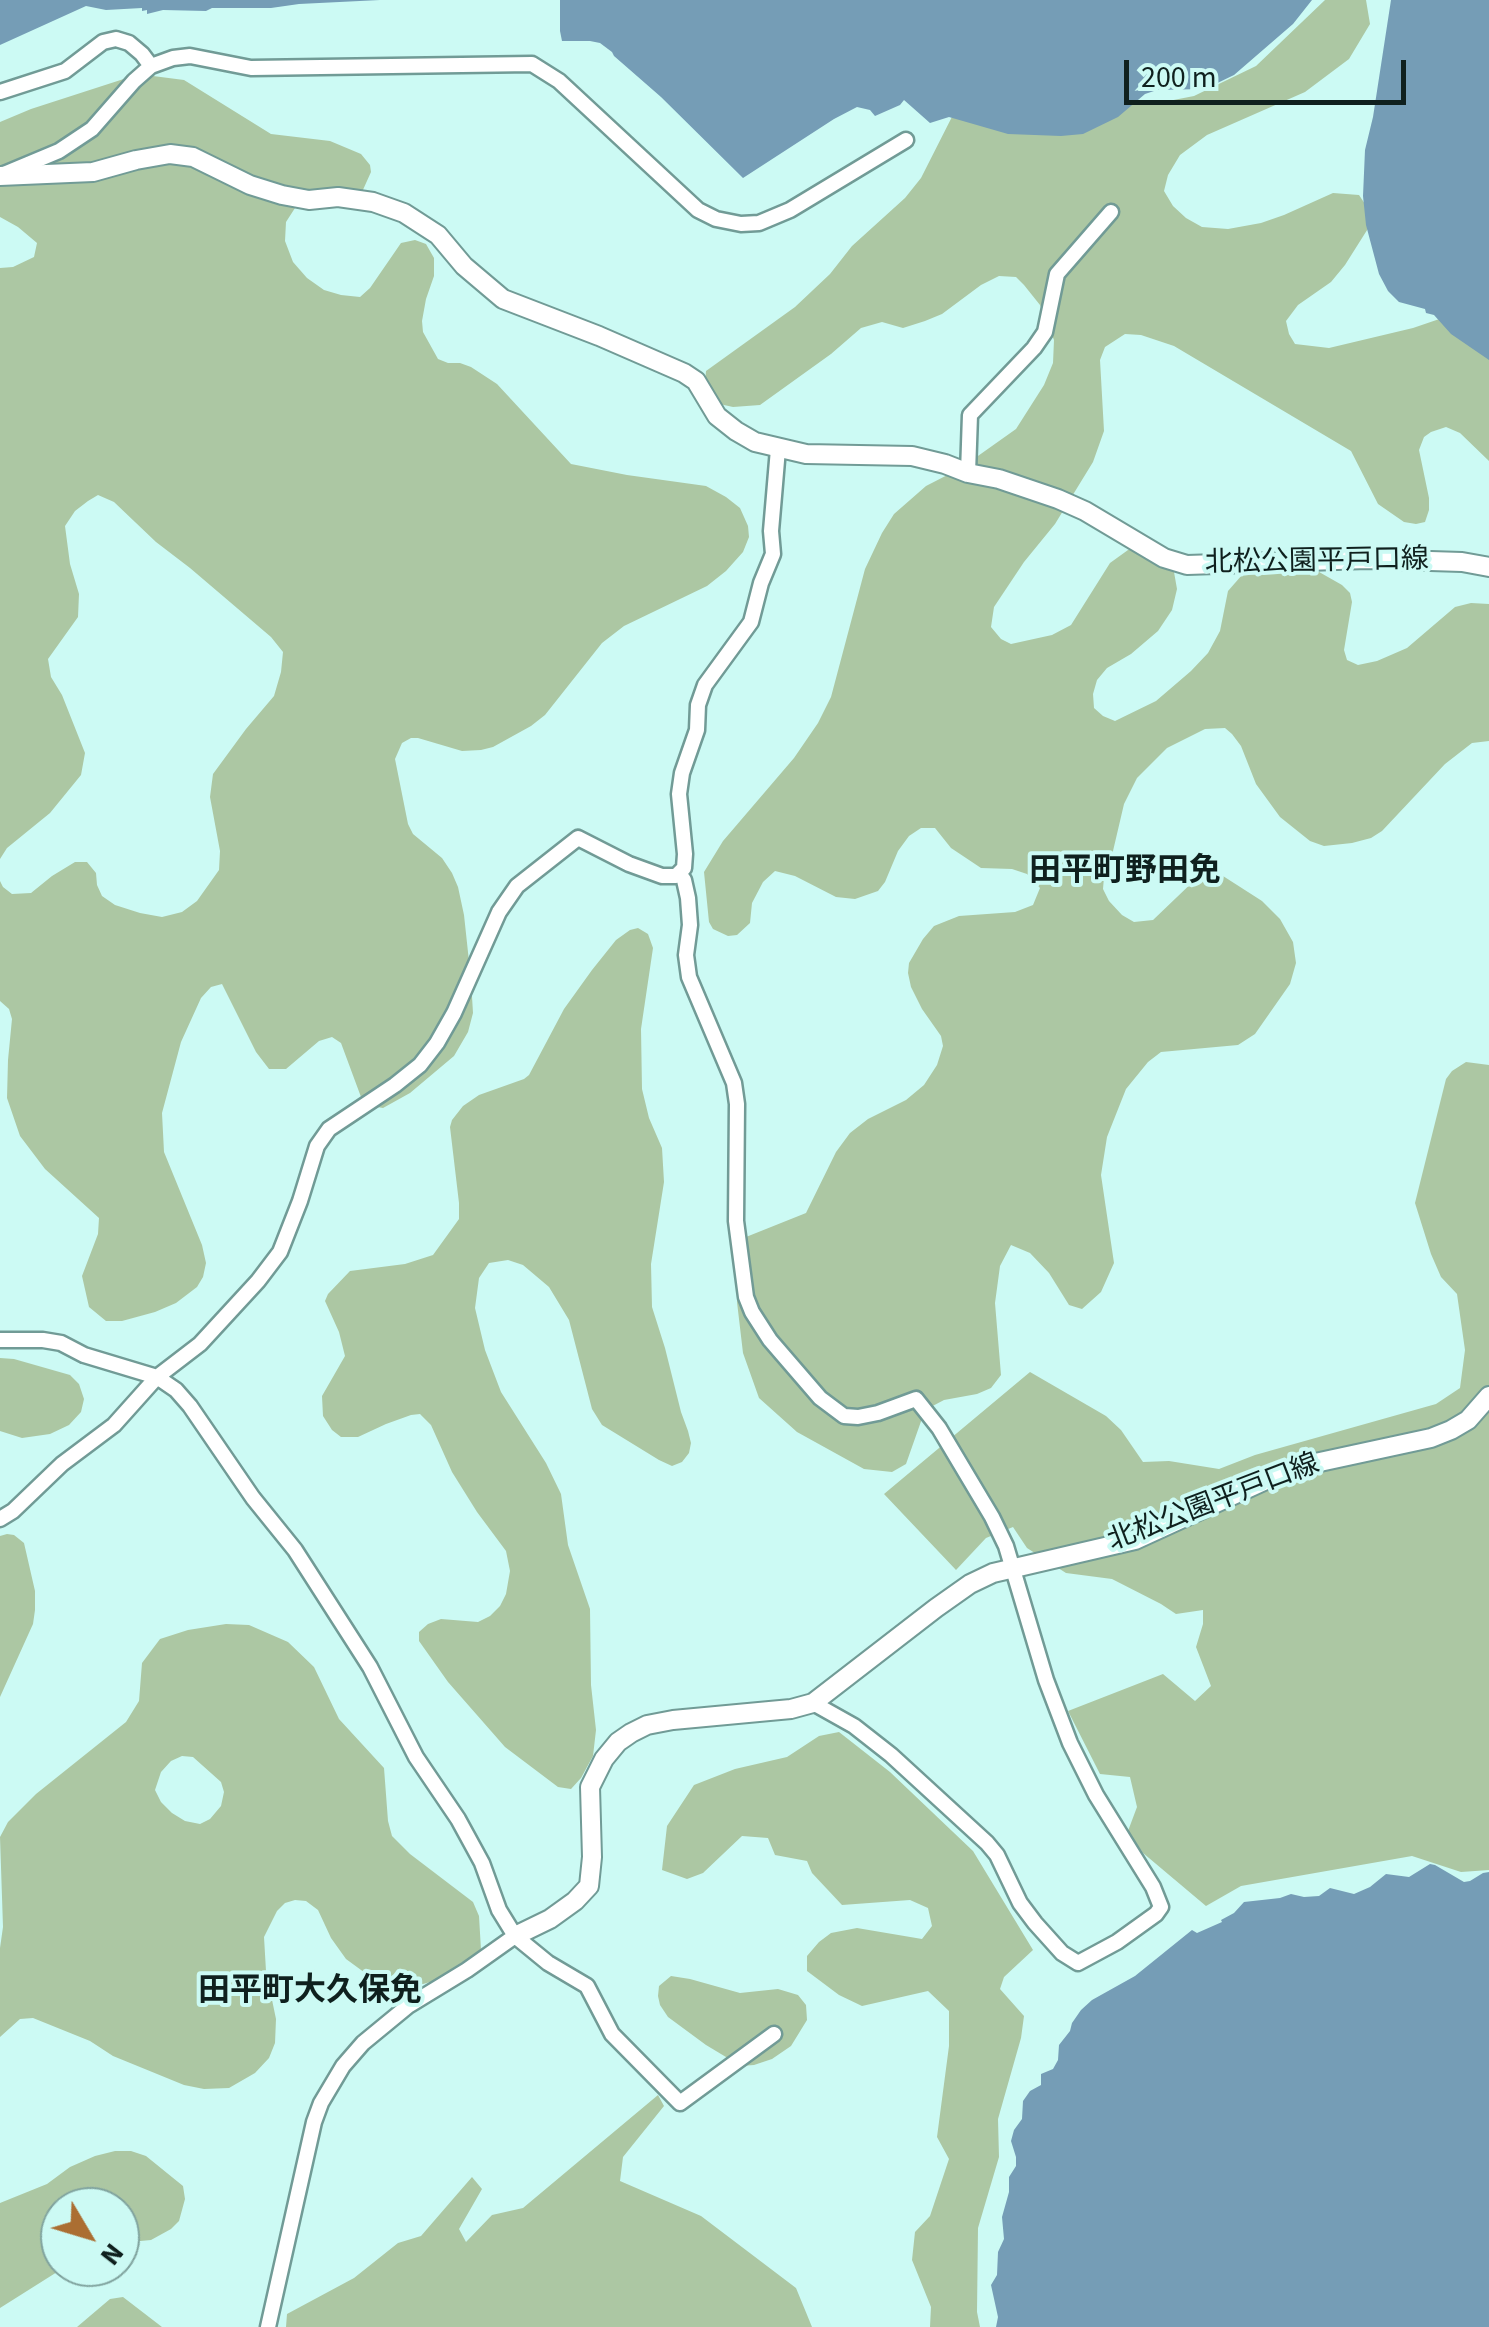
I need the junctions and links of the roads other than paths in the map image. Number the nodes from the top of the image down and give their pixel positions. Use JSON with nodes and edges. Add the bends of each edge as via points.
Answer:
{"nodes":[{"id":1,"x":151,"y":66,"type":"junction"},
{"id":2,"x":0,"y":92,"type":"edge"},
{"id":3,"x":906,"y":140,"type":"dead end"},
{"id":4,"x":0,"y":175,"type":"edge"},
{"id":5,"x":1111,"y":212,"type":"dead end"},
{"id":6,"x":778,"y":449,"type":"junction"},
{"id":7,"x":968,"y":473,"type":"junction"},
{"id":8,"x":1489,"y":568,"type":"edge"},
{"id":9,"x":680,"y":873,"type":"junction"},
{"id":10,"x":0,"y":1340,"type":"edge"},
{"id":11,"x":157,"y":1377,"type":"junction"},
{"id":12,"x":1489,"y":1396,"type":"edge"},
{"id":13,"x":0,"y":1520,"type":"edge"},
{"id":14,"x":1012,"y":1567,"type":"junction"},
{"id":15,"x":813,"y":1703,"type":"junction"},
{"id":16,"x":515,"y":1936,"type":"junction"},
{"id":17,"x":774,"y":2034,"type":"dead end"},
{"id":18,"x":268,"y":2327,"type":"edge"}],
"edges":[{"from":1,"to":2,"type":"street","via":[[116,39],[65,71]]},
{"from":1,"to":3,"type":"street","via":[[190,56],[251,68],[532,64],[559,81],[698,210],[741,224],[790,210]]},
{"from":1,"to":4,"type":"street","via":[[83,135]]},
{"from":4,"to":6,"type":"main road","name":"北松公園平戸口線","via":[[94,172],[170,154],[193,157],[282,195],[373,202],[438,235],[503,298],[684,372],[736,432]]},
{"from":5,"to":7,"type":"street","via":[[1057,274],[1045,332],[1034,348],[970,415]]},
{"from":6,"to":7,"type":"main road","name":"北松公園平戸口線","via":[[912,456]]},
{"from":6,"to":9,"type":"street","via":[[773,554],[751,622],[705,685],[682,773],[686,854]]},
{"from":7,"to":8,"type":"main road","name":"北松公園平戸口線","via":[[1058,499],[1186,565],[1367,558]]},
{"from":9,"to":11,"type":"street","via":[[662,876],[578,838],[517,886],[437,1043],[420,1066],[329,1129],[280,1252],[200,1344]]},
{"from":9,"to":14,"type":"street","via":[[688,898],[688,976],[734,1083],[736,1220],[752,1312],[820,1398],[844,1416],[916,1399],[992,1518]]},
{"from":10,"to":11,"type":"street","via":[[61,1343]]},
{"from":11,"to":13,"type":"street","via":[[114,1426]]},
{"from":11,"to":16,"type":"street","via":[[190,1406],[326,1596],[466,1834]]},
{"from":12,"to":14,"type":"main road","name":"北松公園平戸口線","via":[[1468,1420],[1431,1438],[1292,1468],[1135,1540]]},
{"from":14,"to":15,"type":"main road","name":"北松公園平戸口線","via":[[970,1584]]},
{"from":14,"to":15,"type":"street","via":[[1070,1743],[1161,1907],[1130,1932],[1078,1963],[1062,1953],[1034,1924],[987,1842],[891,1755]]},
{"from":15,"to":16,"type":"main road","name":"北松公園平戸口線","via":[[648,1725],[618,1742],[590,1787],[590,1886],[550,1919]]},
{"from":16,"to":17,"type":"street","via":[[586,1986],[612,2034],[680,2103]]},
{"from":16,"to":18,"type":"street","via":[[408,2006],[344,2066],[314,2122]]}]}
